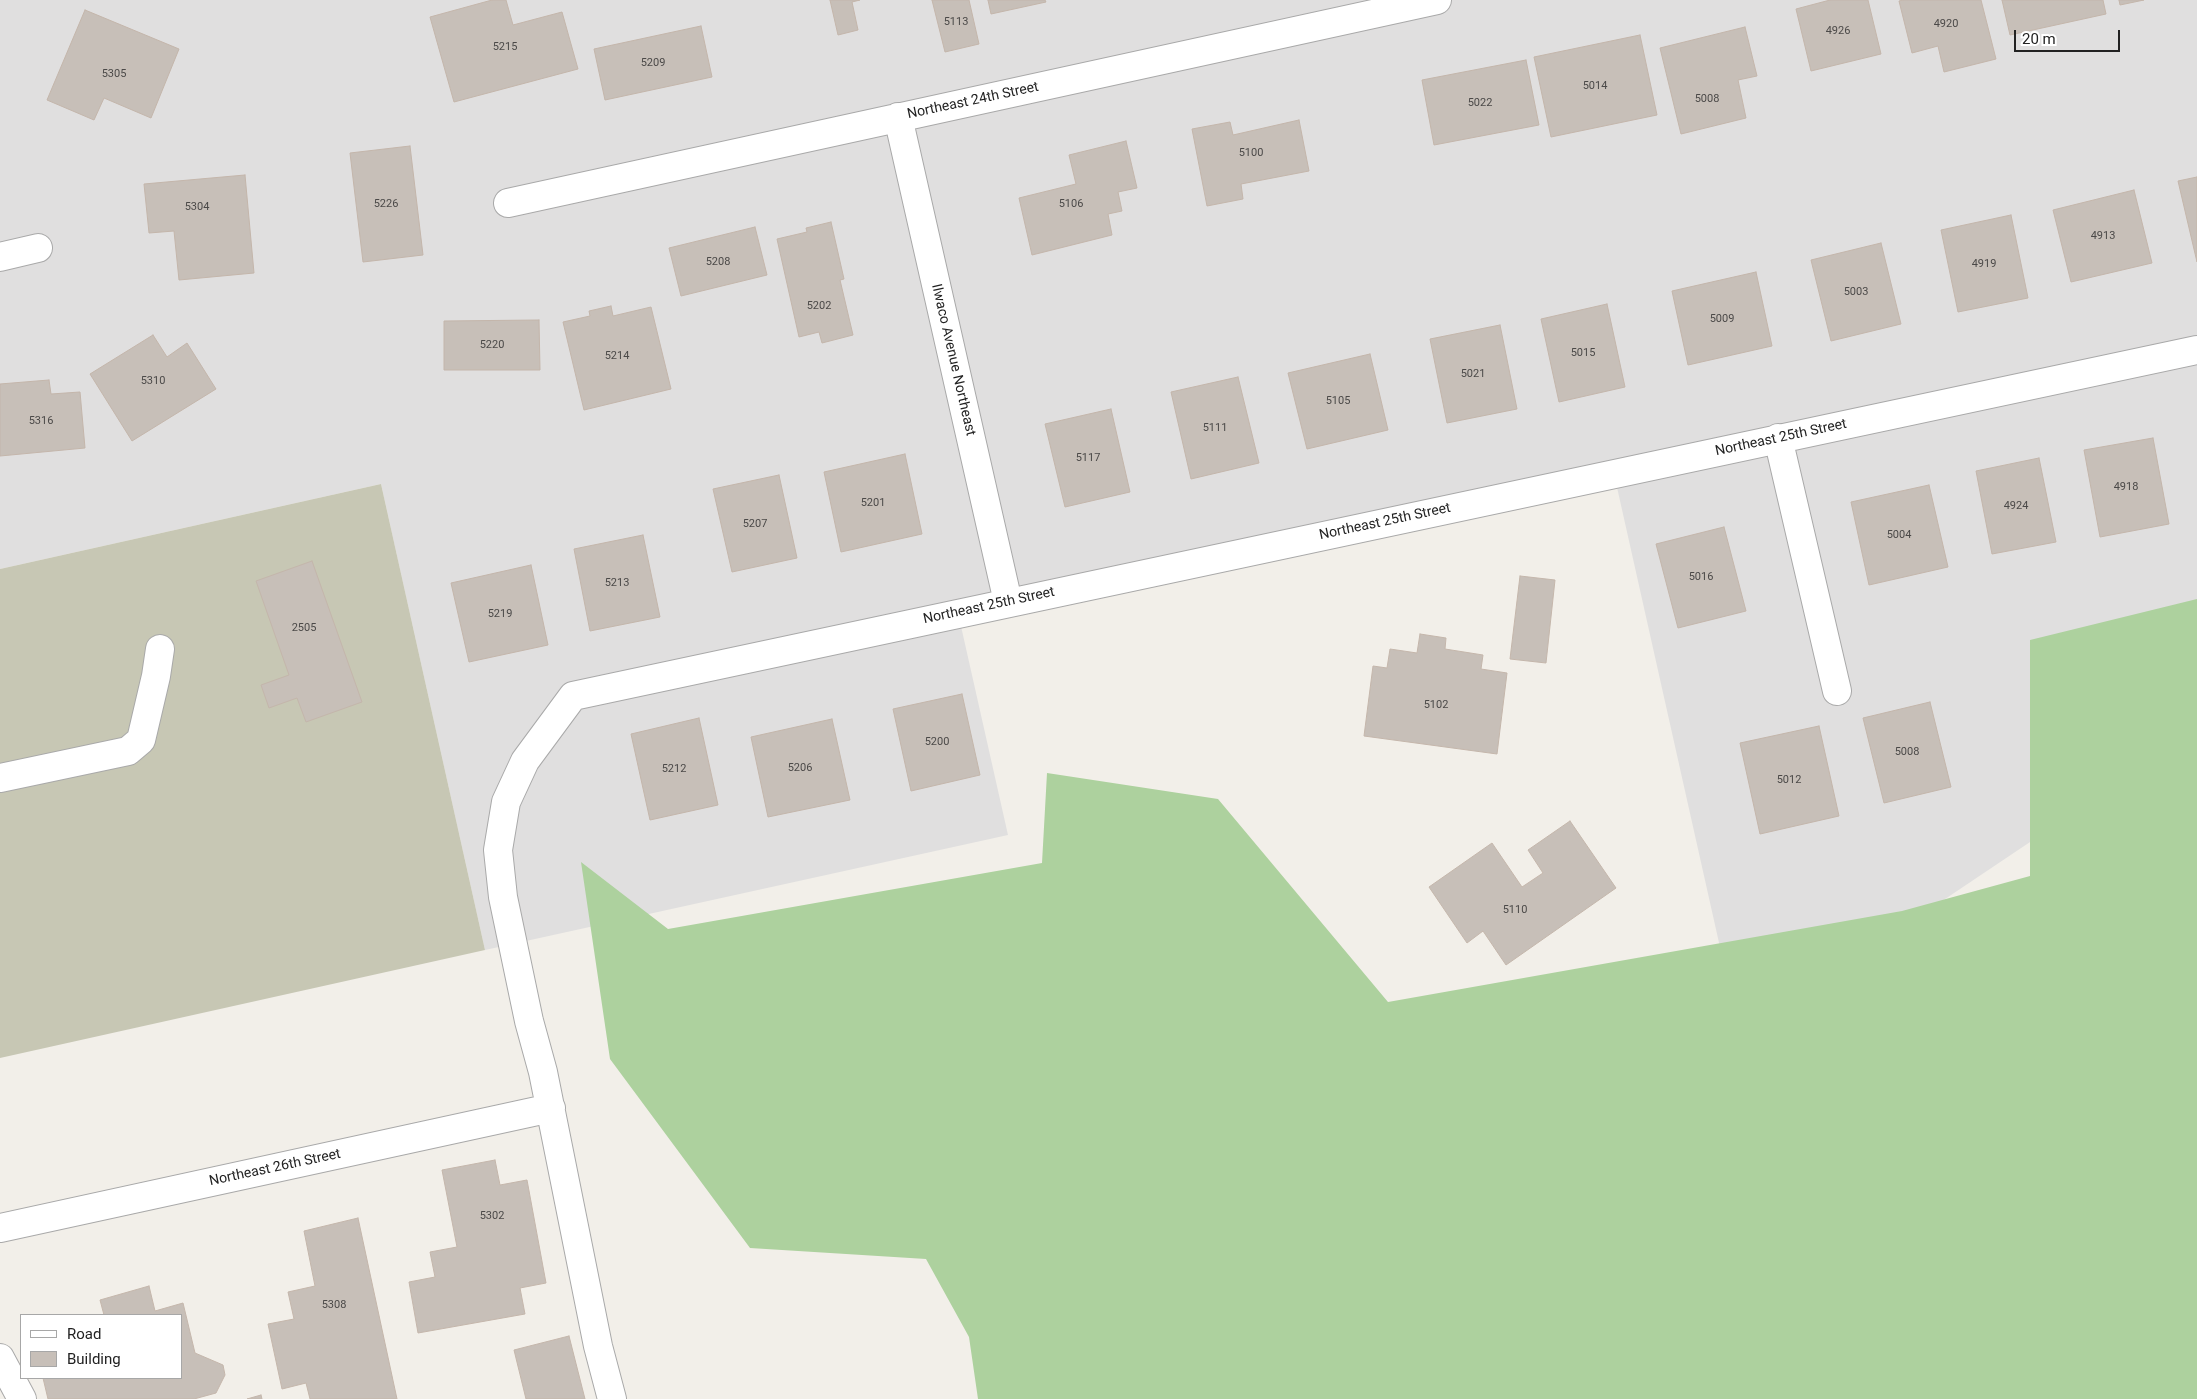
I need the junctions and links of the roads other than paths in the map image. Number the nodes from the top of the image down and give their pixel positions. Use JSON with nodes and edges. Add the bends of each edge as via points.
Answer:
{"nodes":[{"id":1,"x":1437,"y":0,"type":"edge"},
{"id":2,"x":898,"y":117,"type":"junction"},
{"id":3,"x":508,"y":203,"type":"dead end"},
{"id":4,"x":38,"y":248,"type":"dead end"},
{"id":5,"x":0,"y":257,"type":"edge"},
{"id":6,"x":2197,"y":350,"type":"edge"},
{"id":7,"x":1778,"y":438,"type":"junction"},
{"id":8,"x":1008,"y":602,"type":"junction"},
{"id":9,"x":160,"y":649,"type":"dead end"},
{"id":10,"x":1837,"y":691,"type":"dead end"},
{"id":11,"x":0,"y":778,"type":"edge"},
{"id":12,"x":550,"y":1108,"type":"junction"},
{"id":13,"x":0,"y":1228,"type":"edge"},
{"id":14,"x":0,"y":1358,"type":"edge"},
{"id":15,"x":22,"y":1399,"type":"edge"},
{"id":16,"x":612,"y":1399,"type":"edge"}],
"edges":[{"from":1,"to":2,"type":"street","name":"Northeast 24th Street"},
{"from":2,"to":3,"type":"street","name":"Northeast 24th Street"},
{"from":2,"to":8,"type":"street","name":"Ilwaco Avenue Northeast"},
{"from":4,"to":5,"type":"street"},
{"from":6,"to":7,"type":"street","name":"Northeast 25th Street"},
{"from":7,"to":8,"type":"street","name":"Northeast 25th Street"},
{"from":7,"to":10,"type":"street"},
{"from":8,"to":12,"type":"street","name":"Northeast 25th Street","via":[[573,696],[524,760],[506,802],[498,850],[503,897]]},
{"from":9,"to":11,"type":"street","via":[[141,740],[128,751]]},
{"from":12,"to":13,"type":"street","name":"Northeast 26th Street"},
{"from":12,"to":16,"type":"street","via":[[598,1346]]},
{"from":14,"to":15,"type":"street"}]}
